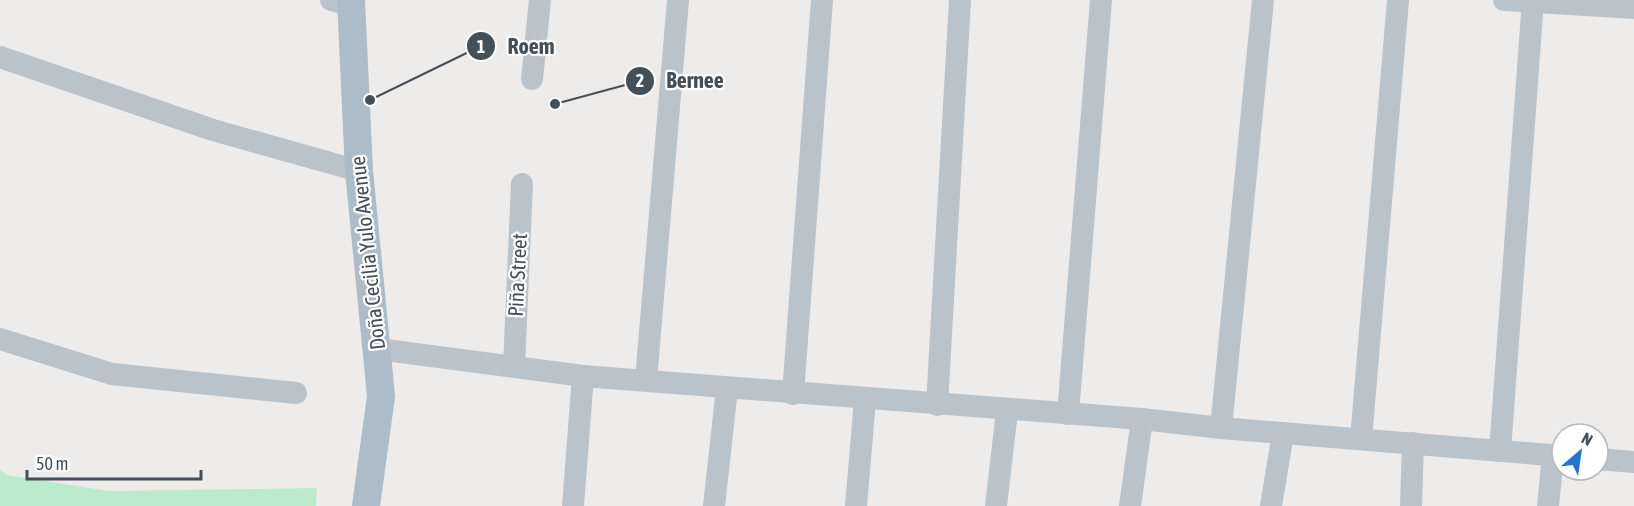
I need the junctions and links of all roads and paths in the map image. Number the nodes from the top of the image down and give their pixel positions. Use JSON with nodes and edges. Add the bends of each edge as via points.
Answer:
{"nodes":[{"id":1,"x":540,"y":0,"type":"edge"},
{"id":2,"x":678,"y":0,"type":"edge"},
{"id":3,"x":822,"y":0,"type":"edge"},
{"id":4,"x":960,"y":0,"type":"edge"},
{"id":5,"x":1101,"y":0,"type":"edge"},
{"id":6,"x":1263,"y":0,"type":"edge"},
{"id":7,"x":1398,"y":0,"type":"edge"},
{"id":8,"x":1504,"y":0,"type":"edge"},
{"id":9,"x":1533,"y":1,"type":"edge"},
{"id":10,"x":344,"y":2,"type":"edge"},
{"id":11,"x":1634,"y":8,"type":"edge"},
{"id":12,"x":0,"y":57,"type":"edge"},
{"id":13,"x":532,"y":80,"type":"dead end"},
{"id":14,"x":359,"y":171,"type":"junction"},
{"id":15,"x":522,"y":184,"type":"dead end"},
{"id":16,"x":0,"y":339,"type":"edge"},
{"id":17,"x":378,"y":349,"type":"junction"},
{"id":18,"x":514,"y":366,"type":"junction"},
{"id":19,"x":583,"y":376,"type":"junction"},
{"id":20,"x":646,"y":380,"type":"junction"},
{"id":21,"x":727,"y":388,"type":"junction"},
{"id":22,"x":296,"y":393,"type":"dead end"},
{"id":23,"x":793,"y":394,"type":"junction"},
{"id":24,"x":865,"y":400,"type":"junction"},
{"id":25,"x":937,"y":405,"type":"junction"},
{"id":26,"x":1008,"y":411,"type":"junction"},
{"id":27,"x":1068,"y":414,"type":"junction"},
{"id":28,"x":1142,"y":419,"type":"junction"},
{"id":29,"x":1221,"y":428,"type":"junction"},
{"id":30,"x":1282,"y":433,"type":"junction"},
{"id":31,"x":1361,"y":440,"type":"junction"},
{"id":32,"x":1413,"y":443,"type":"junction"},
{"id":33,"x":1500,"y":451,"type":"junction"},
{"id":34,"x":1550,"y":455,"type":"edge"},
{"id":35,"x":1610,"y":460,"type":"edge"},
{"id":36,"x":1634,"y":462,"type":"edge"},
{"id":37,"x":1552,"y":482,"type":"edge"},
{"id":38,"x":366,"y":506,"type":"edge"},
{"id":39,"x":573,"y":506,"type":"edge"},
{"id":40,"x":714,"y":506,"type":"edge"},
{"id":41,"x":856,"y":506,"type":"edge"},
{"id":42,"x":996,"y":506,"type":"edge"},
{"id":43,"x":1130,"y":506,"type":"edge"},
{"id":44,"x":1271,"y":506,"type":"edge"},
{"id":45,"x":1411,"y":506,"type":"edge"},
{"id":46,"x":1548,"y":506,"type":"edge"}],
"edges":[{"from":1,"to":13,"type":"street"},
{"from":2,"to":20,"type":"street"},
{"from":3,"to":23,"type":"street"},
{"from":4,"to":25,"type":"street"},
{"from":5,"to":27,"type":"street"},
{"from":6,"to":29,"type":"street"},
{"from":7,"to":31,"type":"street"},
{"from":8,"to":9,"type":"street"},
{"from":9,"to":11,"type":"street"},
{"from":9,"to":33,"type":"street"},
{"from":10,"to":14,"type":"main road","name":"Doña Cecilia Yulo Avenue"},
{"from":12,"to":14,"type":"street","via":[[213,130]]},
{"from":14,"to":17,"type":"main road","name":"Doña Cecilia Yulo Avenue"},
{"from":15,"to":18,"type":"street","name":"Piña Street"},
{"from":16,"to":22,"type":"street","via":[[112,374]]},
{"from":17,"to":18,"type":"street"},
{"from":17,"to":38,"type":"main road","name":"Doña Cecilia Yulo Avenue","via":[[381,396]]},
{"from":18,"to":19,"type":"street"},
{"from":19,"to":20,"type":"street"},
{"from":19,"to":39,"type":"street"},
{"from":20,"to":21,"type":"street"},
{"from":21,"to":23,"type":"street"},
{"from":21,"to":40,"type":"street"},
{"from":23,"to":24,"type":"street"},
{"from":24,"to":25,"type":"street"},
{"from":24,"to":41,"type":"street"},
{"from":25,"to":26,"type":"street"},
{"from":26,"to":27,"type":"street"},
{"from":26,"to":42,"type":"street"},
{"from":27,"to":28,"type":"street"},
{"from":28,"to":29,"type":"street"},
{"from":28,"to":43,"type":"street"},
{"from":29,"to":30,"type":"street"},
{"from":30,"to":31,"type":"street"},
{"from":30,"to":44,"type":"street"},
{"from":31,"to":32,"type":"street"},
{"from":32,"to":33,"type":"street"},
{"from":32,"to":45,"type":"street"},
{"from":33,"to":34,"type":"street"},
{"from":35,"to":36,"type":"street"},
{"from":37,"to":46,"type":"street"}]}
